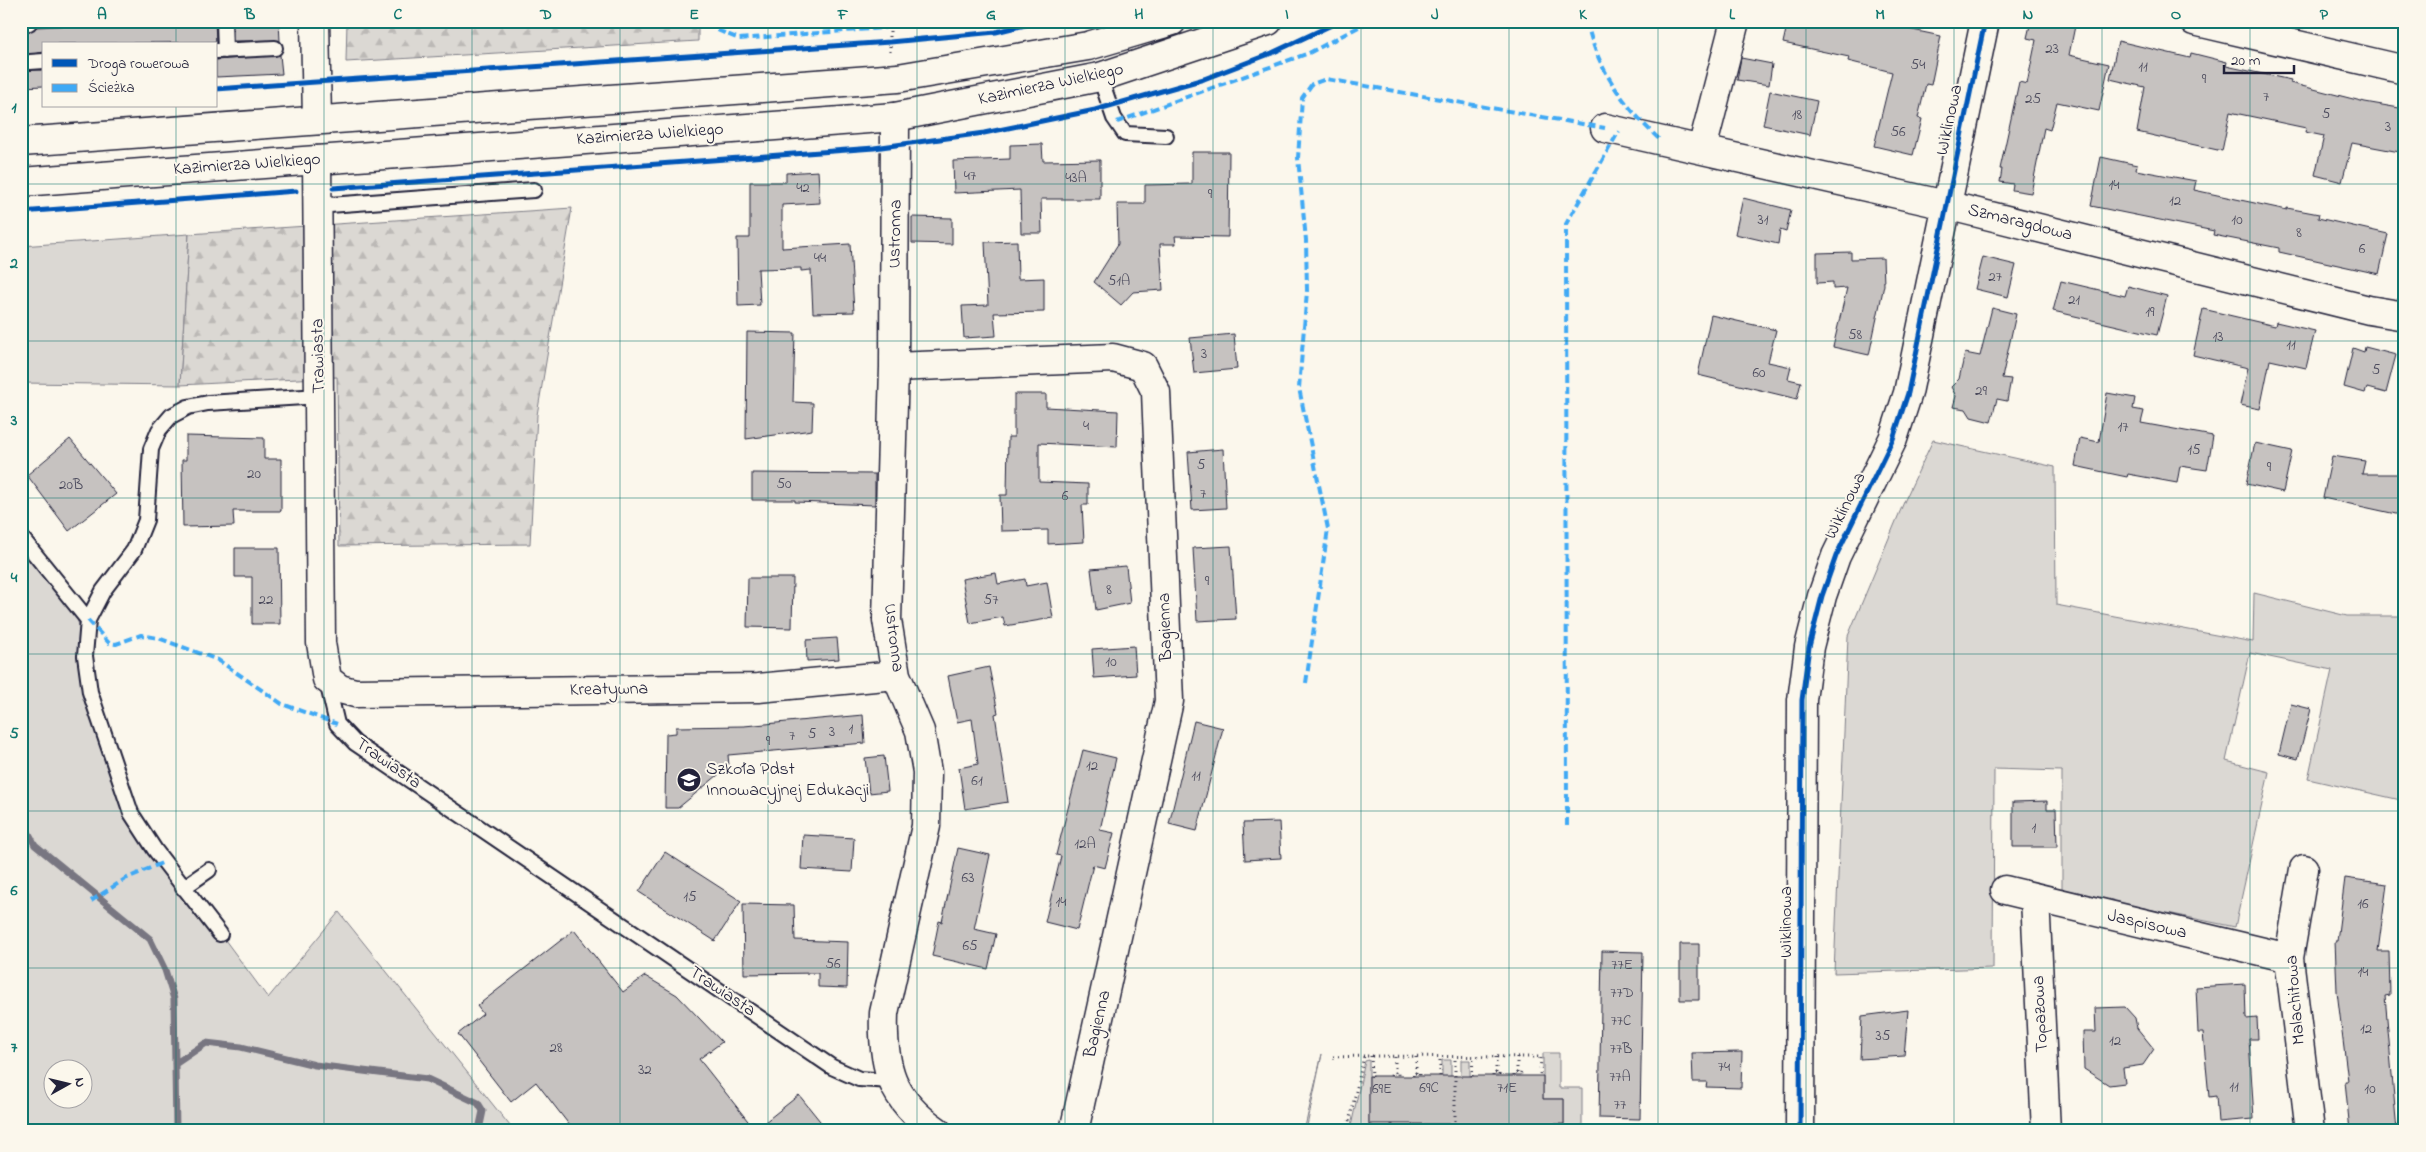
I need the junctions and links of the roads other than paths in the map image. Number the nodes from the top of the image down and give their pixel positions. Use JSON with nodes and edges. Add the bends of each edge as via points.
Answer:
{"nodes":[{"id":1,"x":224,"y":21,"type":"edge"},
{"id":2,"x":314,"y":21,"type":"edge"},
{"id":3,"x":1172,"y":21,"type":"edge"},
{"id":4,"x":1268,"y":21,"type":"edge"},
{"id":5,"x":1735,"y":21,"type":"edge"},
{"id":6,"x":1985,"y":21,"type":"edge"},
{"id":7,"x":2194,"y":21,"type":"edge"},
{"id":8,"x":275,"y":48,"type":"dead end"},
{"id":9,"x":221,"y":51,"type":"edge"},
{"id":10,"x":2405,"y":70,"type":"edge"},
{"id":11,"x":1100,"y":77,"type":"junction"},
{"id":12,"x":896,"y":117,"type":"junction"},
{"id":13,"x":317,"y":120,"type":"junction"},
{"id":14,"x":1605,"y":128,"type":"dead end"},
{"id":15,"x":1166,"y":136,"type":"dead end"},
{"id":16,"x":21,"y":142,"type":"edge"},
{"id":17,"x":1702,"y":148,"type":"junction"},
{"id":18,"x":317,"y":160,"type":"junction"},
{"id":19,"x":21,"y":182,"type":"edge"},
{"id":20,"x":534,"y":190,"type":"dead end"},
{"id":21,"x":1946,"y":205,"type":"junction"},
{"id":22,"x":316,"y":206,"type":"junction"},
{"id":23,"x":2405,"y":316,"type":"edge"},
{"id":24,"x":894,"y":367,"type":"junction"},
{"id":25,"x":320,"y":396,"type":"junction"},
{"id":26,"x":21,"y":537,"type":"edge"},
{"id":27,"x":88,"y":620,"type":"junction"},
{"id":28,"x":896,"y":675,"type":"junction"},
{"id":29,"x":326,"y":678,"type":"junction"},
{"id":30,"x":2304,"y":869,"type":"dead end"},
{"id":31,"x":209,"y":870,"type":"dead end"},
{"id":32,"x":184,"y":888,"type":"junction"},
{"id":33,"x":2005,"y":890,"type":"dead end"},
{"id":34,"x":2035,"y":898,"type":"junction"},
{"id":35,"x":220,"y":934,"type":"dead end"},
{"id":36,"x":2289,"y":958,"type":"junction"},
{"id":37,"x":892,"y":1081,"type":"junction"},
{"id":38,"x":936,"y":1131,"type":"edge"},
{"id":39,"x":1074,"y":1131,"type":"edge"},
{"id":40,"x":1800,"y":1131,"type":"edge"},
{"id":41,"x":2046,"y":1131,"type":"edge"},
{"id":42,"x":2310,"y":1131,"type":"edge"}],
"edges":[{"from":1,"to":9,"type":"lane"},
{"from":2,"to":13,"type":"street"},
{"from":3,"to":13,"type":"street","name":"Kazimierza Wielkiego","via":[[1088,46],[898,78]]},
{"from":4,"to":11,"type":"street","name":"Kazimierza Wielkiego"},
{"from":5,"to":17,"type":"street"},
{"from":6,"to":21,"type":"street","name":"Wiklinowa"},
{"from":7,"to":10,"type":"street"},
{"from":8,"to":9,"type":"lane"},
{"from":11,"to":12,"type":"street","name":"Kazimierza Wielkiego"},
{"from":11,"to":15,"type":"lane","via":[[1114,118],[1125,134]]},
{"from":12,"to":18,"type":"street","name":"Kazimierza Wielkiego"},
{"from":12,"to":24,"type":"street","name":"Ustronna"},
{"from":13,"to":16,"type":"street","name":"Kazimierza Wielkiego"},
{"from":14,"to":17,"type":"street","name":"Szmaragdowa"},
{"from":17,"to":21,"type":"street","name":"Szmaragdowa"},
{"from":18,"to":19,"type":"street","name":"Kazimierza Wielkiego"},
{"from":18,"to":22,"type":"street","name":"Trawiasta"},
{"from":20,"to":22,"type":"lane"},
{"from":21,"to":23,"type":"street","name":"Szmaragdowa","via":[[2369,310]]},
{"from":21,"to":40,"type":"street","name":"Wiklinowa","via":[[1908,393],[1893,439],[1836,556],[1809,647],[1802,700]]},
{"from":22,"to":25,"type":"street","name":"Trawiasta"},
{"from":24,"to":28,"type":"street","name":"Ustronna","via":[[887,620]]},
{"from":24,"to":39,"type":"street","name":"Bagienna","via":[[1113,358],[1142,366],[1156,392],[1169,701]]},
{"from":25,"to":27,"type":"lane","via":[[208,403],[188,406],[171,416],[159,430],[151,448],[146,520],[134,550],[103,591]]},
{"from":25,"to":29,"type":"street","name":"Trawiasta","via":[[321,643]]},
{"from":26,"to":27,"type":"lane"},
{"from":27,"to":32,"type":"lane","via":[[84,656],[90,692],[131,813]]},
{"from":28,"to":29,"type":"street","name":"Kreatywna","via":[[758,688],[355,693]]},
{"from":28,"to":37,"type":"street","name":"Ustronna","via":[[920,731],[927,772],[926,826],[884,1013],[883,1039]]},
{"from":29,"to":37,"type":"lane","name":"Trawiasta","via":[[337,724],[355,743],[832,1067],[859,1079]]},
{"from":30,"to":36,"type":"street","name":"Malachitowa"},
{"from":31,"to":32,"type":"lane"},
{"from":32,"to":35,"type":"lane"},
{"from":33,"to":34,"type":"street","name":"Jaspisowa"},
{"from":34,"to":36,"type":"street","name":"Jaspisowa"},
{"from":34,"to":41,"type":"street","name":"Topazowa"},
{"from":36,"to":42,"type":"street","name":"Malachitowa"},
{"from":37,"to":38,"type":"street","name":"Ustronna","via":[[904,1102]]}]}
